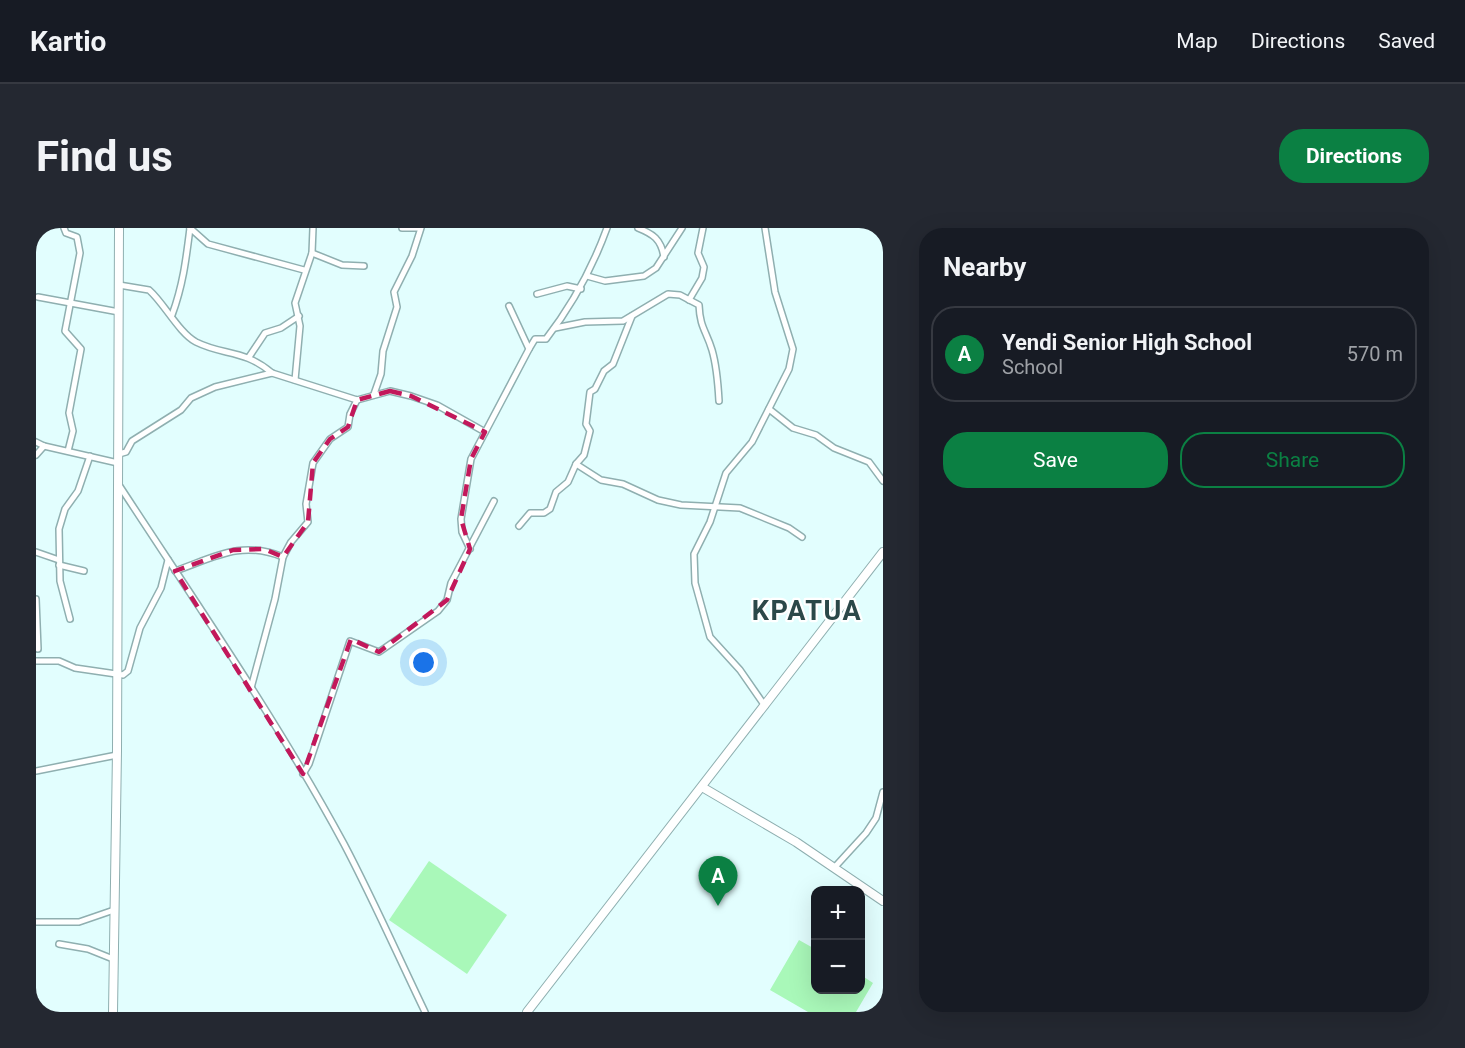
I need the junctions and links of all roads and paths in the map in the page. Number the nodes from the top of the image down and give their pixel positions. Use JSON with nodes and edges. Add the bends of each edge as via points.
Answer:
{"nodes":[{"id":1,"x":64,"y":228,"type":"edge"},
{"id":2,"x":119,"y":228,"type":"edge"},
{"id":3,"x":190,"y":228,"type":"edge"},
{"id":4,"x":313,"y":228,"type":"edge"},
{"id":5,"x":402,"y":228,"type":"edge"},
{"id":6,"x":421,"y":228,"type":"edge"},
{"id":7,"x":607,"y":228,"type":"edge"},
{"id":8,"x":638,"y":228,"type":"edge"},
{"id":9,"x":682,"y":228,"type":"edge"},
{"id":10,"x":703,"y":228,"type":"edge"},
{"id":11,"x":765,"y":228,"type":"edge"},
{"id":12,"x":312,"y":253,"type":"junction"},
{"id":13,"x":664,"y":256,"type":"junction"},
{"id":14,"x":364,"y":266,"type":"dead end"},
{"id":15,"x":304,"y":270,"type":"junction"},
{"id":16,"x":587,"y":276,"type":"junction"},
{"id":17,"x":119,"y":285,"type":"junction"},
{"id":18,"x":581,"y":289,"type":"junction"},
{"id":19,"x":537,"y":294,"type":"dead end"},
{"id":20,"x":38,"y":297,"type":"dead end"},
{"id":21,"x":689,"y":300,"type":"junction"},
{"id":22,"x":71,"y":304,"type":"junction"},
{"id":23,"x":509,"y":306,"type":"dead end"},
{"id":24,"x":119,"y":312,"type":"junction"},
{"id":25,"x":172,"y":315,"type":"junction"},
{"id":26,"x":299,"y":316,"type":"junction"},
{"id":27,"x":632,"y":316,"type":"junction"},
{"id":28,"x":555,"y":328,"type":"junction"},
{"id":29,"x":529,"y":349,"type":"junction"},
{"id":30,"x":249,"y":357,"type":"junction"},
{"id":31,"x":272,"y":373,"type":"junction"},
{"id":32,"x":294,"y":380,"type":"junction"},
{"id":33,"x":374,"y":394,"type":"junction"},
{"id":34,"x":357,"y":400,"type":"junction"},
{"id":35,"x":719,"y":401,"type":"dead end"},
{"id":36,"x":769,"y":409,"type":"junction"},
{"id":37,"x":485,"y":432,"type":"junction"},
{"id":38,"x":36,"y":441,"type":"edge"},
{"id":39,"x":44,"y":446,"type":"junction"},
{"id":40,"x":68,"y":451,"type":"junction"},
{"id":41,"x":36,"y":456,"type":"edge"},
{"id":42,"x":90,"y":456,"type":"junction"},
{"id":43,"x":118,"y":459,"type":"junction"},
{"id":44,"x":576,"y":464,"type":"junction"},
{"id":45,"x":883,"y":481,"type":"edge"},
{"id":46,"x":117,"y":483,"type":"junction"},
{"id":47,"x":494,"y":501,"type":"dead end"},
{"id":48,"x":716,"y":505,"type":"junction"},
{"id":49,"x":519,"y":526,"type":"dead end"},
{"id":50,"x":802,"y":537,"type":"dead end"},
{"id":51,"x":470,"y":549,"type":"junction"},
{"id":52,"x":36,"y":552,"type":"edge"},
{"id":53,"x":883,"y":552,"type":"edge"},
{"id":54,"x":283,"y":557,"type":"junction"},
{"id":55,"x":168,"y":560,"type":"junction"},
{"id":56,"x":59,"y":562,"type":"junction"},
{"id":57,"x":84,"y":571,"type":"dead end"},
{"id":58,"x":175,"y":571,"type":"junction"},
{"id":59,"x":36,"y":599,"type":"edge"},
{"id":60,"x":70,"y":619,"type":"dead end"},
{"id":61,"x":39,"y":649,"type":"dead end"},
{"id":62,"x":36,"y":661,"type":"edge"},
{"id":63,"x":116,"y":676,"type":"junction"},
{"id":64,"x":251,"y":688,"type":"junction"},
{"id":65,"x":765,"y":706,"type":"junction"},
{"id":66,"x":117,"y":755,"type":"junction"},
{"id":67,"x":36,"y":771,"type":"edge"},
{"id":68,"x":303,"y":774,"type":"junction"},
{"id":69,"x":702,"y":787,"type":"junction"},
{"id":70,"x":883,"y":792,"type":"edge"},
{"id":71,"x":834,"y":868,"type":"junction"},
{"id":72,"x":883,"y":901,"type":"edge"},
{"id":73,"x":114,"y":910,"type":"junction"},
{"id":74,"x":36,"y":922,"type":"edge"},
{"id":75,"x":59,"y":944,"type":"dead end"},
{"id":76,"x":113,"y":959,"type":"junction"},
{"id":77,"x":113,"y":1012,"type":"edge"},
{"id":78,"x":425,"y":1012,"type":"edge"},
{"id":79,"x":527,"y":1012,"type":"edge"}],
"edges":[{"from":1,"to":22,"type":"street","via":[[79,242]]},
{"from":2,"to":17,"type":"main road"},
{"from":3,"to":15,"type":"street","via":[[208,244]]},
{"from":3,"to":25,"type":"street","via":[[184,283]]},
{"from":4,"to":12,"type":"street"},
{"from":5,"to":6,"type":"street"},
{"from":6,"to":33,"type":"street","via":[[394,292],[397,307]]},
{"from":7,"to":16,"type":"street"},
{"from":8,"to":13,"type":"street","via":[[655,235]]},
{"from":9,"to":13,"type":"street"},
{"from":10,"to":21,"type":"street","via":[[698,253],[704,267],[702,278]]},
{"from":11,"to":36,"type":"street","via":[[775,292],[793,349],[789,369]]},
{"from":12,"to":14,"type":"street","via":[[342,265]]},
{"from":12,"to":15,"type":"street"},
{"from":13,"to":16,"type":"street","via":[[644,276],[606,281]]},
{"from":15,"to":26,"type":"street","via":[[295,303]]},
{"from":16,"to":18,"type":"street"},
{"from":17,"to":24,"type":"main road"},
{"from":17,"to":25,"type":"street","via":[[149,290]]},
{"from":18,"to":19,"type":"street","via":[[567,286]]},
{"from":18,"to":28,"type":"street"},
{"from":20,"to":22,"type":"street"},
{"from":21,"to":27,"type":"street","via":[[668,294]]},
{"from":21,"to":35,"type":"street","via":[[699,305],[700,326],[718,375]]},
{"from":22,"to":24,"type":"street"},
{"from":22,"to":40,"type":"street","via":[[65,333],[81,349],[69,413],[73,431]]},
{"from":23,"to":29,"type":"street"},
{"from":24,"to":43,"type":"main road"},
{"from":25,"to":30,"type":"street","via":[[195,341]]},
{"from":26,"to":30,"type":"street","via":[[266,333]]},
{"from":26,"to":32,"type":"street"},
{"from":27,"to":28,"type":"street","via":[[623,321]]},
{"from":27,"to":44,"type":"street","via":[[613,364],[590,392],[586,424],[589,436],[584,455]]},
{"from":28,"to":29,"type":"street","via":[[546,339],[535,339]]},
{"from":29,"to":37,"type":"street"},
{"from":30,"to":31,"type":"street"},
{"from":31,"to":32,"type":"street"},
{"from":31,"to":43,"type":"street","via":[[215,387],[191,398],[181,410],[132,441]]},
{"from":32,"to":34,"type":"street"},
{"from":33,"to":34,"type":"street"},
{"from":33,"to":37,"type":"street","via":[[390,391],[427,401]]},
{"from":34,"to":54,"type":"street","via":[[348,427],[330,439],[313,463],[306,504],[308,522]]},
{"from":36,"to":45,"type":"street","via":[[793,428],[816,435],[834,448],[869,462]]},
{"from":36,"to":48,"type":"street","via":[[753,442],[726,473]]},
{"from":37,"to":51,"type":"street","via":[[471,459],[461,519]]},
{"from":38,"to":39,"type":"street"},
{"from":39,"to":40,"type":"street"},
{"from":39,"to":41,"type":"street"},
{"from":40,"to":42,"type":"street"},
{"from":42,"to":43,"type":"street"},
{"from":42,"to":56,"type":"street","via":[[59,529]]},
{"from":43,"to":46,"type":"main road"},
{"from":44,"to":48,"type":"street","via":[[601,480],[623,484],[658,500],[681,505]]},
{"from":44,"to":49,"type":"street","via":[[568,482],[556,492],[550,509],[530,513]]},
{"from":46,"to":55,"type":"street"},
{"from":46,"to":63,"type":"main road"},
{"from":47,"to":51,"type":"street"},
{"from":48,"to":50,"type":"street","via":[[740,508]]},
{"from":48,"to":65,"type":"street","via":[[694,554],[695,583],[711,637]]},
{"from":51,"to":68,"type":"street","via":[[438,611],[379,652],[350,641]]},
{"from":52,"to":56,"type":"street"},
{"from":53,"to":65,"type":"main road"},
{"from":54,"to":58,"type":"street","via":[[264,549],[233,550]]},
{"from":54,"to":64,"type":"street"},
{"from":55,"to":58,"type":"street"},
{"from":55,"to":63,"type":"street","via":[[161,588],[140,628],[128,671]]},
{"from":56,"to":57,"type":"street"},
{"from":56,"to":60,"type":"street"},
{"from":58,"to":64,"type":"street"},
{"from":59,"to":61,"type":"street"},
{"from":62,"to":63,"type":"street","via":[[59,661]]},
{"from":63,"to":66,"type":"main road"},
{"from":64,"to":68,"type":"street"},
{"from":65,"to":69,"type":"main road"},
{"from":66,"to":67,"type":"street"},
{"from":66,"to":73,"type":"main road"},
{"from":68,"to":78,"type":"street","via":[[344,845]]},
{"from":69,"to":71,"type":"main road"},
{"from":69,"to":79,"type":"main road"},
{"from":70,"to":71,"type":"street","via":[[876,818]]},
{"from":71,"to":72,"type":"main road"},
{"from":73,"to":74,"type":"street","via":[[79,922]]},
{"from":73,"to":76,"type":"main road"},
{"from":75,"to":76,"type":"street"},
{"from":76,"to":77,"type":"main road"}]}
